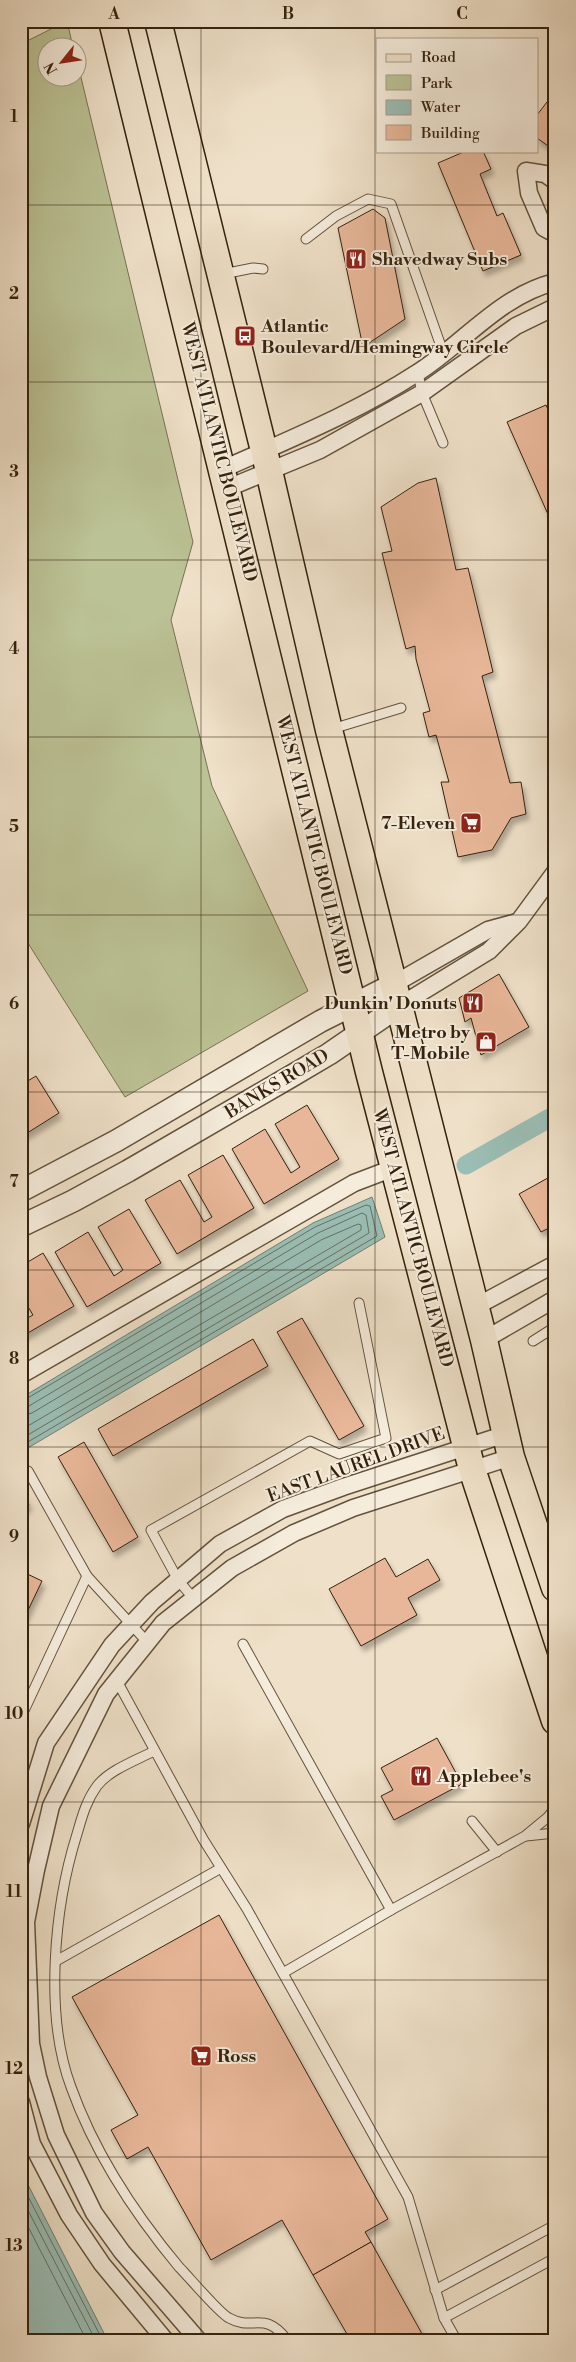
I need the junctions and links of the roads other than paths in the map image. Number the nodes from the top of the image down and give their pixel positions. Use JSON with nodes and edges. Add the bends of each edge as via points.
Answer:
{"nodes":[{"id":1,"x":112,"y":21,"type":"edge"},
{"id":2,"x":158,"y":21,"type":"edge"},
{"id":3,"x":555,"y":181,"type":"edge"},
{"id":4,"x":555,"y":234,"type":"edge"},
{"id":5,"x":306,"y":239,"type":"dead end"},
{"id":6,"x":262,"y":269,"type":"dead end"},
{"id":7,"x":221,"y":274,"type":"junction"},
{"id":8,"x":555,"y":282,"type":"edge"},
{"id":9,"x":555,"y":307,"type":"edge"},
{"id":10,"x":443,"y":352,"type":"junction"},
{"id":11,"x":418,"y":373,"type":"junction"},
{"id":12,"x":422,"y":393,"type":"junction"},
{"id":13,"x":443,"y":443,"type":"dead end"},
{"id":14,"x":267,"y":461,"type":"junction"},
{"id":15,"x":225,"y":478,"type":"junction"},
{"id":16,"x":401,"y":708,"type":"dead end"},
{"id":17,"x":330,"y":730,"type":"junction"},
{"id":18,"x":555,"y":872,"type":"edge"},
{"id":19,"x":519,"y":921,"type":"junction"},
{"id":20,"x":396,"y":995,"type":"junction"},
{"id":21,"x":352,"y":1005,"type":"junction"},
{"id":22,"x":359,"y":1033,"type":"junction"},
{"id":23,"x":396,"y":1168,"type":"junction"},
{"id":24,"x":21,"y":1190,"type":"edge"},
{"id":25,"x":22,"y":1225,"type":"edge"},
{"id":26,"x":555,"y":1264,"type":"edge"},
{"id":27,"x":555,"y":1299,"type":"edge"},
{"id":28,"x":359,"y":1303,"type":"dead end"},
{"id":29,"x":475,"y":1307,"type":"junction"},
{"id":30,"x":555,"y":1327,"type":"edge"},
{"id":31,"x":484,"y":1340,"type":"junction"},
{"id":32,"x":533,"y":1341,"type":"dead end"},
{"id":33,"x":21,"y":1375,"type":"edge"},
{"id":34,"x":508,"y":1446,"type":"junction"},
{"id":35,"x":470,"y":1458,"type":"junction"},
{"id":36,"x":28,"y":1471,"type":"dead end"},
{"id":37,"x":87,"y":1576,"type":"junction"},
{"id":38,"x":178,"y":1580,"type":"junction"},
{"id":39,"x":555,"y":1588,"type":"edge"},
{"id":40,"x":194,"y":1598,"type":"junction"},
{"id":41,"x":130,"y":1625,"type":"junction"},
{"id":42,"x":148,"y":1643,"type":"junction"},
{"id":43,"x":243,"y":1644,"type":"dead end"},
{"id":44,"x":116,"y":1681,"type":"junction"},
{"id":45,"x":21,"y":1718,"type":"edge"},
{"id":46,"x":555,"y":1720,"type":"edge"},
{"id":47,"x":154,"y":1751,"type":"junction"},
{"id":48,"x":555,"y":1808,"type":"edge"},
{"id":49,"x":472,"y":1821,"type":"dead end"},
{"id":50,"x":21,"y":1824,"type":"edge"},
{"id":51,"x":555,"y":1833,"type":"edge"},
{"id":52,"x":525,"y":1836,"type":"junction"},
{"id":53,"x":497,"y":1852,"type":"junction"},
{"id":54,"x":221,"y":1868,"type":"junction"},
{"id":55,"x":391,"y":1910,"type":"junction"},
{"id":56,"x":56,"y":1961,"type":"junction"},
{"id":57,"x":283,"y":1973,"type":"junction"},
{"id":58,"x":21,"y":2102,"type":"edge"},
{"id":59,"x":555,"y":2225,"type":"edge"},
{"id":60,"x":555,"y":2258,"type":"edge"},
{"id":61,"x":435,"y":2290,"type":"junction"},
{"id":62,"x":444,"y":2318,"type":"junction"},
{"id":63,"x":166,"y":2341,"type":"edge"},
{"id":64,"x":199,"y":2341,"type":"edge"},
{"id":65,"x":288,"y":2341,"type":"edge"},
{"id":66,"x":456,"y":2341,"type":"edge"}],
"edges":[{"from":1,"to":15,"type":"main road","name":"WEST ATLANTIC BOULEVARD"},
{"from":2,"to":7,"type":"main road"},
{"from":3,"to":4,"type":"street","via":[[545,174],[526,171],[530,192],[544,228]]},
{"from":5,"to":10,"type":"lane","via":[[336,216],[368,198],[391,204]]},
{"from":6,"to":7,"type":"lane"},
{"from":7,"to":14,"type":"main road"},
{"from":8,"to":10,"type":"street","via":[[539,286],[498,310]]},
{"from":9,"to":12,"type":"street","via":[[516,326]]},
{"from":10,"to":11,"type":"street"},
{"from":11,"to":12,"type":"lane"},
{"from":11,"to":14,"type":"street"},
{"from":12,"to":13,"type":"lane"},
{"from":12,"to":14,"type":"street","via":[[320,450]]},
{"from":14,"to":15,"type":"street"},
{"from":14,"to":17,"type":"main road"},
{"from":15,"to":21,"type":"main road","name":"WEST ATLANTIC BOULEVARD"},
{"from":16,"to":17,"type":"lane"},
{"from":17,"to":20,"type":"main road"},
{"from":18,"to":19,"type":"street","name":"BANKS ROAD"},
{"from":19,"to":20,"type":"street","name":"BANKS ROAD","via":[[488,930]]},
{"from":19,"to":20,"type":"street","name":"BANKS ROAD","via":[[489,951]]},
{"from":20,"to":21,"type":"street","name":"BANKS ROAD"},
{"from":20,"to":22,"type":"street","name":"BANKS ROAD"},
{"from":20,"to":29,"type":"main road"},
{"from":21,"to":22,"type":"main road","name":"WEST ATLANTIC BOULEVARD"},
{"from":21,"to":24,"type":"street","name":"BANKS ROAD","via":[[86,1158]]},
{"from":22,"to":23,"type":"main road","name":"WEST ATLANTIC BOULEVARD"},
{"from":22,"to":25,"type":"street","name":"BANKS ROAD","via":[[321,1059],[128,1171],[73,1202]]},
{"from":23,"to":33,"type":"street","via":[[354,1183]]},
{"from":23,"to":35,"type":"main road","name":"WEST ATLANTIC BOULEVARD"},
{"from":26,"to":29,"type":"street"},
{"from":27,"to":31,"type":"street"},
{"from":28,"to":38,"type":"lane","via":[[386,1438],[339,1454],[310,1441],[151,1530]]},
{"from":29,"to":31,"type":"main road"},
{"from":30,"to":32,"type":"lane"},
{"from":31,"to":34,"type":"main road"},
{"from":34,"to":35,"type":"street","name":"EAST LAUREL DRIVE"},
{"from":34,"to":35,"type":"street","name":"EAST LAUREL DRIVE"},
{"from":34,"to":39,"type":"main road"},
{"from":35,"to":38,"type":"street","name":"EAST LAUREL DRIVE","via":[[343,1487],[283,1509],[220,1544]]},
{"from":35,"to":40,"type":"street","name":"EAST LAUREL DRIVE","via":[[294,1533],[232,1568]]},
{"from":35,"to":46,"type":"main road","name":"WEST ATLANTIC BOULEVARD"},
{"from":36,"to":37,"type":"lane"},
{"from":37,"to":41,"type":"lane"},
{"from":37,"to":45,"type":"lane"},
{"from":38,"to":40,"type":"lane"},
{"from":38,"to":41,"type":"street","name":"EAST LAUREL DRIVE"},
{"from":40,"to":42,"type":"street","name":"EAST LAUREL DRIVE","via":[[164,1622]]},
{"from":41,"to":42,"type":"lane"},
{"from":41,"to":50,"type":"street","name":"EAST LAUREL DRIVE","via":[[112,1645],[46,1743]]},
{"from":42,"to":44,"type":"street","name":"EAST LAUREL DRIVE"},
{"from":43,"to":55,"type":"lane"},
{"from":44,"to":47,"type":"lane"},
{"from":44,"to":64,"type":"street","name":"EAST LAUREL DRIVE","via":[[106,1694],[51,1806],[36,1870],[26,1922],[31,2044],[38,2077],[60,2143],[94,2213],[122,2252]]},
{"from":47,"to":54,"type":"lane"},
{"from":47,"to":56,"type":"lane","via":[[98,1784],[86,1803],[70,1856],[58,1920]]},
{"from":48,"to":52,"type":"lane"},
{"from":49,"to":53,"type":"lane"},
{"from":51,"to":52,"type":"lane"},
{"from":52,"to":53,"type":"lane"},
{"from":53,"to":55,"type":"lane"},
{"from":54,"to":56,"type":"lane"},
{"from":54,"to":57,"type":"lane"},
{"from":55,"to":57,"type":"lane"},
{"from":56,"to":65,"type":"lane","via":[[59,2038],[70,2086],[117,2184],[180,2267],[228,2318],[263,2322],[278,2328]]},
{"from":57,"to":61,"type":"lane","via":[[408,2197]]},
{"from":58,"to":63,"type":"street","via":[[32,2144],[68,2215],[102,2264]]},
{"from":59,"to":61,"type":"lane"},
{"from":60,"to":62,"type":"lane"},
{"from":61,"to":62,"type":"lane"},
{"from":62,"to":66,"type":"lane"}]}
